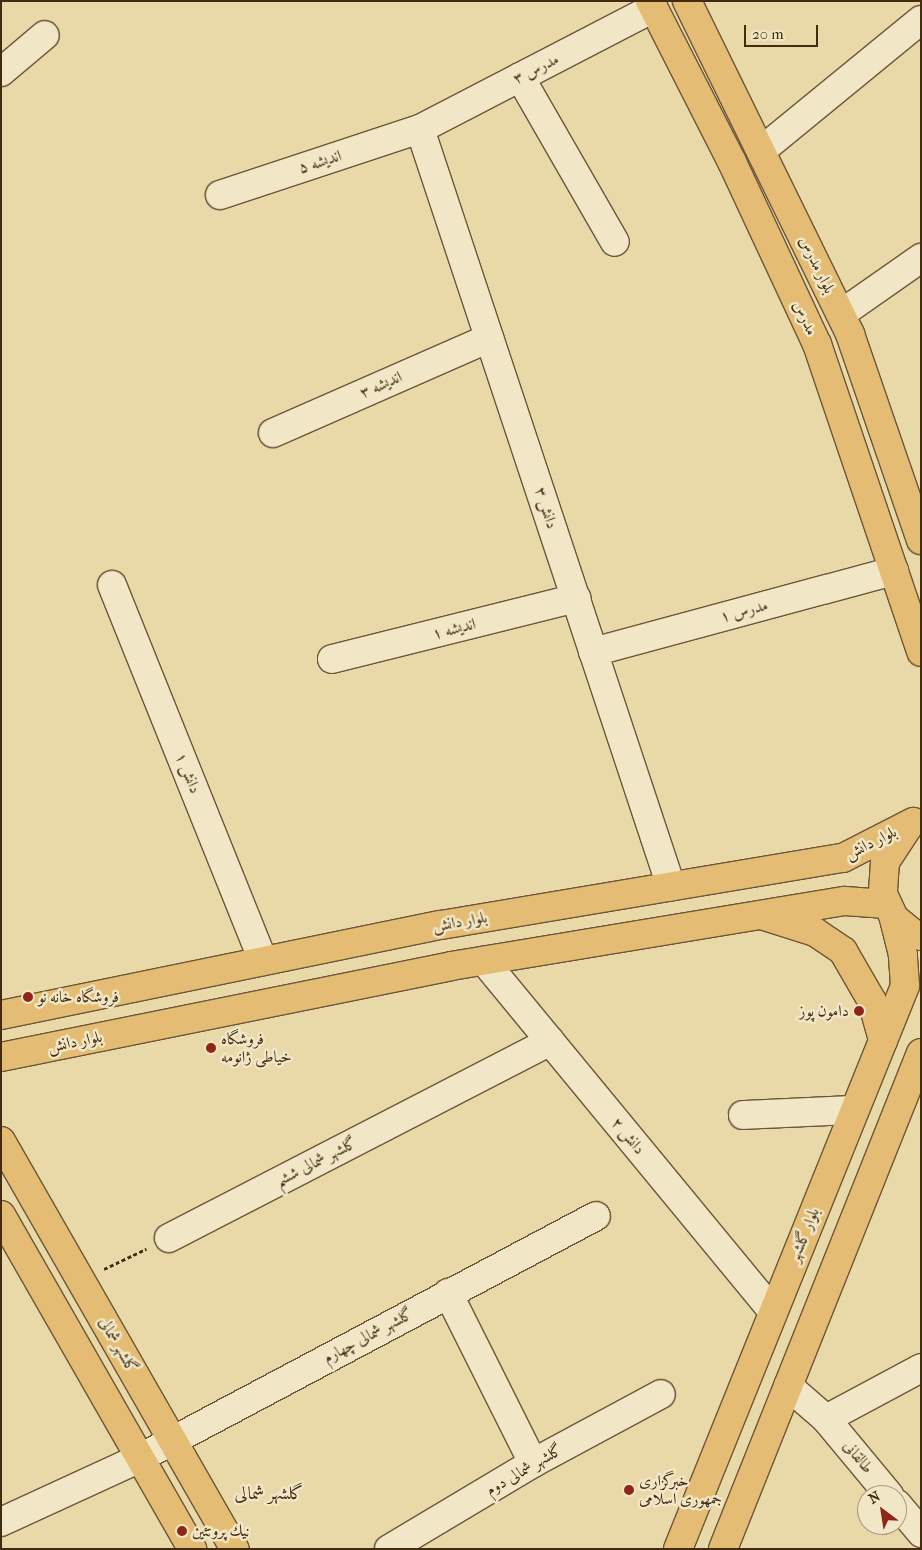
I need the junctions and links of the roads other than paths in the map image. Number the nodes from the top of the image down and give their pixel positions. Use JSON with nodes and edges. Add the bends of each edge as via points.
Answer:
{"nodes":[{"id":1,"x":687,"y":1,"type":"edge"},
{"id":2,"x":652,"y":5,"type":"edge"},
{"id":3,"x":921,"y":20,"type":"edge"},
{"id":4,"x":45,"y":35,"type":"dead end"},
{"id":5,"x":1,"y":72,"type":"edge"},
{"id":6,"x":520,"y":77,"type":"junction"},
{"id":7,"x":420,"y":129,"type":"junction"},
{"id":8,"x":762,"y":150,"type":"junction"},
{"id":9,"x":220,"y":195,"type":"dead end"},
{"id":10,"x":615,"y":242,"type":"dead end"},
{"id":11,"x":921,"y":258,"type":"edge"},
{"id":12,"x":841,"y":314,"type":"junction"},
{"id":13,"x":489,"y":338,"type":"junction"},
{"id":14,"x":274,"y":433,"type":"dead end"},
{"id":15,"x":914,"y":496,"type":"edge"},
{"id":16,"x":921,"y":540,"type":"edge"},
{"id":17,"x":894,"y":571,"type":"junction"},
{"id":18,"x":112,"y":585,"type":"dead end"},
{"id":19,"x":576,"y":598,"type":"junction"},
{"id":20,"x":593,"y":652,"type":"junction"},
{"id":21,"x":921,"y":652,"type":"edge"},
{"id":22,"x":332,"y":659,"type":"dead end"},
{"id":23,"x":917,"y":817,"type":"edge"},
{"id":24,"x":671,"y":886,"type":"junction"},
{"id":25,"x":890,"y":911,"type":"junction"},
{"id":26,"x":760,"y":915,"type":"junction"},
{"id":27,"x":921,"y":936,"type":"edge"},
{"id":28,"x":263,"y":961,"type":"junction"},
{"id":29,"x":484,"y":961,"type":"junction"},
{"id":30,"x":1,"y":1015,"type":"edge"},
{"id":31,"x":550,"y":1040,"type":"junction"},
{"id":32,"x":883,"y":1040,"type":"junction"},
{"id":33,"x":921,"y":1053,"type":"edge"},
{"id":34,"x":1,"y":1056,"type":"edge"},
{"id":35,"x":854,"y":1110,"type":"junction"},
{"id":36,"x":743,"y":1115,"type":"dead end"},
{"id":37,"x":1,"y":1141,"type":"edge"},
{"id":38,"x":1,"y":1215,"type":"edge"},
{"id":39,"x":596,"y":1216,"type":"dead end"},
{"id":40,"x":169,"y":1238,"type":"road end"},
{"id":41,"x":448,"y":1293,"type":"junction"},
{"id":42,"x":773,"y":1311,"type":"junction"},
{"id":43,"x":921,"y":1368,"type":"edge"},
{"id":44,"x":788,"y":1386,"type":"junction"},
{"id":45,"x":661,"y":1394,"type":"dead end"},
{"id":46,"x":826,"y":1419,"type":"junction"},
{"id":47,"x":172,"y":1440,"type":"junction"},
{"id":48,"x":140,"y":1458,"type":"junction"},
{"id":49,"x":533,"y":1463,"type":"junction"},
{"id":50,"x":881,"y":1485,"type":"edge"},
{"id":51,"x":907,"y":1516,"type":"edge"},
{"id":52,"x":1,"y":1522,"type":"edge"},
{"id":53,"x":921,"y":1533,"type":"edge"},
{"id":54,"x":192,"y":1549,"type":"edge"},
{"id":55,"x":235,"y":1549,"type":"edge"},
{"id":56,"x":389,"y":1549,"type":"edge"},
{"id":57,"x":678,"y":1549,"type":"edge"},
{"id":58,"x":723,"y":1549,"type":"edge"}],
"edges":[{"from":1,"to":8,"type":"main road","name":"بلوار مدرس"},
{"from":2,"to":6,"type":"street","name":"مدرس ۳"},
{"from":2,"to":17,"type":"main road","name":"مدرس","via":[[732,162],[817,344]]},
{"from":3,"to":8,"type":"street"},
{"from":4,"to":5,"type":"street"},
{"from":6,"to":7,"type":"street","name":"مدرس ۳"},
{"from":6,"to":10,"type":"street"},
{"from":7,"to":9,"type":"street","name":"اندیشه ۵"},
{"from":7,"to":13,"type":"street","name":"دانش ۳"},
{"from":8,"to":12,"type":"main road","name":"بلوار مدرس"},
{"from":11,"to":12,"type":"street"},
{"from":12,"to":15,"type":"main road","name":"بلوار مدرس"},
{"from":13,"to":14,"type":"street","name":"اندیشه ۳"},
{"from":13,"to":19,"type":"street","name":"دانش ۳"},
{"from":15,"to":16,"type":"main road","name":"بلوار مدرس"},
{"from":17,"to":20,"type":"street","name":"مدرس ۱"},
{"from":17,"to":21,"type":"main road","name":"مدرس"},
{"from":18,"to":28,"type":"street","name":"دانش ۱"},
{"from":19,"to":20,"type":"street","name":"دانش ۳"},
{"from":19,"to":22,"type":"street","name":"اندیشه ۱"},
{"from":20,"to":24,"type":"street","name":"دانش ۳"},
{"from":23,"to":24,"type":"main road","name":"بلوار دانش","via":[[843,858]]},
{"from":23,"to":25,"type":"main road","name":"بلوار گلشهر","via":[[899,837],[885,862],[882,882]]},
{"from":24,"to":28,"type":"main road","name":"بلوار دانش","via":[[441,925]]},
{"from":25,"to":26,"type":"main road","name":"بلوار دانش","via":[[844,901]]},
{"from":25,"to":27,"type":"main road","via":[[914,934]]},
{"from":25,"to":32,"type":"main road","name":"بلوار گلشهر","via":[[903,955],[905,986]]},
{"from":26,"to":29,"type":"main road","name":"بلوار دانش"},
{"from":26,"to":32,"type":"main road","via":[[815,932],[843,951],[872,1001]]},
{"from":28,"to":30,"type":"main road","name":"بلوار دانش"},
{"from":29,"to":31,"type":"street","name":"۲ دانش"},
{"from":29,"to":34,"type":"main road","name":"بلوار دانش"},
{"from":31,"to":40,"type":"street","name":"گلشهر شمالی ششم"},
{"from":31,"to":42,"type":"street","name":"۲ دانش"},
{"from":32,"to":35,"type":"main road","name":"بلوار گلشهر"},
{"from":33,"to":44,"type":"main road"},
{"from":35,"to":36,"type":"street"},
{"from":35,"to":42,"type":"main road","name":"بلوار گلشهر"},
{"from":37,"to":47,"type":"main road","name":"گلشهر شمالی"},
{"from":38,"to":48,"type":"main road"},
{"from":39,"to":41,"type":"street","name":"گلشهر شمالی چهارم"},
{"from":41,"to":47,"type":"street","name":"گلشهر شمالی چهارم"},
{"from":41,"to":49,"type":"street"},
{"from":42,"to":57,"type":"main road","name":"بلوار گلشهر"},
{"from":43,"to":46,"type":"street"},
{"from":44,"to":46,"type":"street","name":"طالقانی"},
{"from":44,"to":58,"type":"main road"},
{"from":45,"to":49,"type":"street","name":"گلشهر شمالی دوم"},
{"from":46,"to":50,"type":"street","name":"طالقانی"},
{"from":47,"to":48,"type":"street","name":"گلشهر شمالی چهارم"},
{"from":47,"to":55,"type":"main road","name":"گلشهر شمالی"},
{"from":48,"to":52,"type":"street","name":"گلشهر شمالی چهارم"},
{"from":48,"to":54,"type":"main road"},
{"from":49,"to":56,"type":"street","name":"گلشهر شمالی دوم"},
{"from":51,"to":53,"type":"street"}]}
